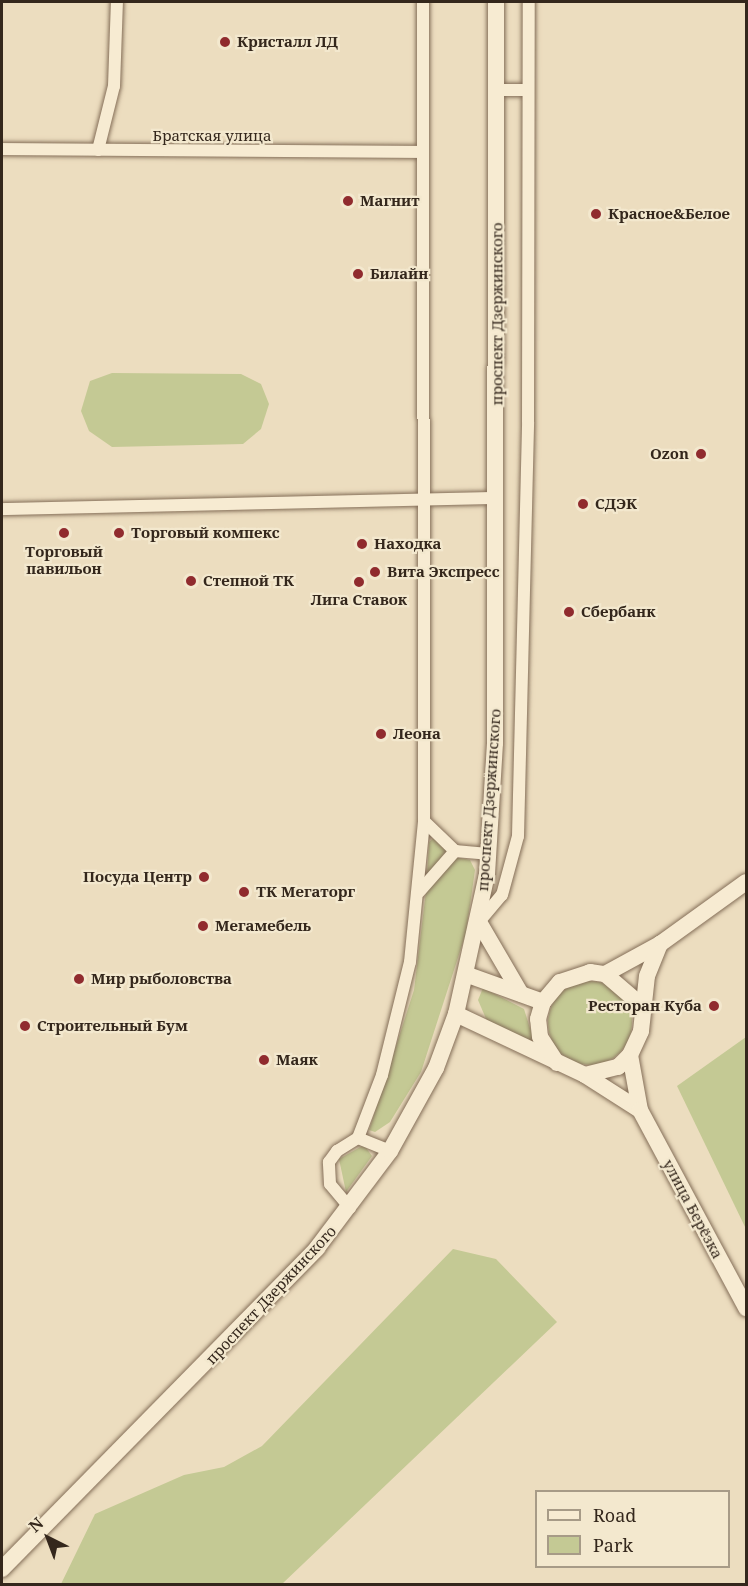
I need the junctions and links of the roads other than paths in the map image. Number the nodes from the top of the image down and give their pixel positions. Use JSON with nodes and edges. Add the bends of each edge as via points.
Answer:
{"nodes":[{"id":1,"x":117,"y":2,"type":"edge"},
{"id":2,"x":423,"y":2,"type":"edge"},
{"id":3,"x":496,"y":2,"type":"edge"},
{"id":4,"x":529,"y":2,"type":"edge"},
{"id":5,"x":496,"y":90,"type":"junction"},
{"id":6,"x":528,"y":90,"type":"junction"},
{"id":7,"x":2,"y":149,"type":"edge"},
{"id":8,"x":98,"y":150,"type":"junction"},
{"id":9,"x":423,"y":152,"type":"junction"},
{"id":10,"x":497,"y":498,"type":"junction"},
{"id":11,"x":426,"y":499,"type":"junction"},
{"id":12,"x":2,"y":509,"type":"edge"},
{"id":13,"x":424,"y":821,"type":"junction"},
{"id":14,"x":456,"y":851,"type":"junction"},
{"id":15,"x":488,"y":854,"type":"junction"},
{"id":16,"x":747,"y":882,"type":"edge"},
{"id":17,"x":419,"y":892,"type":"junction"},
{"id":18,"x":479,"y":922,"type":"junction"},
{"id":19,"x":660,"y":944,"type":"junction"},
{"id":20,"x":605,"y":974,"type":"junction"},
{"id":21,"x":468,"y":975,"type":"junction"},
{"id":22,"x":521,"y":994,"type":"junction"},
{"id":23,"x":543,"y":1002,"type":"junction"},
{"id":24,"x":641,"y":1005,"type":"junction"},
{"id":25,"x":456,"y":1014,"type":"junction"},
{"id":26,"x":630,"y":1056,"type":"junction"},
{"id":27,"x":560,"y":1066,"type":"junction"},
{"id":28,"x":585,"y":1075,"type":"junction"},
{"id":29,"x":640,"y":1110,"type":"junction"},
{"id":30,"x":358,"y":1138,"type":"junction"},
{"id":31,"x":390,"y":1151,"type":"junction"},
{"id":32,"x":350,"y":1208,"type":"junction"},
{"id":33,"x":747,"y":1308,"type":"edge"},
{"id":34,"x":2,"y":1569,"type":"edge"}],
"edges":[{"from":1,"to":8,"type":"street","via":[[114,86]]},
{"from":2,"to":9,"type":"street"},
{"from":3,"to":5,"type":"main road","name":"проспект Дзержинского"},
{"from":4,"to":6,"type":"street"},
{"from":5,"to":6,"type":"street"},
{"from":5,"to":10,"type":"main road","name":"проспект Дзержинского"},
{"from":6,"to":18,"type":"street","via":[[529,378],[518,836],[502,895]]},
{"from":7,"to":8,"type":"street","name":"Братская улица"},
{"from":8,"to":9,"type":"street","name":"Братская улица"},
{"from":9,"to":11,"type":"street"},
{"from":10,"to":11,"type":"street"},
{"from":10,"to":15,"type":"main road","name":"проспект Дзержинского","via":[[495,743]]},
{"from":11,"to":12,"type":"street"},
{"from":11,"to":13,"type":"street"},
{"from":13,"to":14,"type":"street"},
{"from":13,"to":17,"type":"street"},
{"from":14,"to":15,"type":"street"},
{"from":14,"to":17,"type":"street"},
{"from":15,"to":18,"type":"main road","name":"проспект Дзержинского"},
{"from":16,"to":19,"type":"main road"},
{"from":17,"to":30,"type":"street","via":[[399,1014]]},
{"from":18,"to":21,"type":"main road","name":"проспект Дзержинского"},
{"from":18,"to":22,"type":"main road"},
{"from":19,"to":20,"type":"main road"},
{"from":19,"to":24,"type":"main road"},
{"from":20,"to":23,"type":"main road","via":[[574,975]]},
{"from":20,"to":24,"type":"main road"},
{"from":21,"to":22,"type":"main road"},
{"from":21,"to":25,"type":"main road","name":"проспект Дзержинского"},
{"from":22,"to":23,"type":"main road"},
{"from":23,"to":27,"type":"main road","via":[[540,1037]]},
{"from":24,"to":26,"type":"main road","via":[[641,1031]]},
{"from":25,"to":27,"type":"main road"},
{"from":25,"to":31,"type":"main road","name":"проспект Дзержинского","via":[[436,1068]]},
{"from":26,"to":28,"type":"main road","via":[[618,1067]]},
{"from":26,"to":29,"type":"main road"},
{"from":27,"to":28,"type":"main road"},
{"from":28,"to":29,"type":"main road"},
{"from":29,"to":33,"type":"main road","name":"улица Берёзка"},
{"from":30,"to":31,"type":"street"},
{"from":30,"to":32,"type":"street","via":[[337,1151],[327,1172],[335,1196]]},
{"from":31,"to":32,"type":"main road","name":"проспект Дзержинского"},
{"from":32,"to":34,"type":"main road","name":"проспект Дзержинского","via":[[252,1318]]}]}
